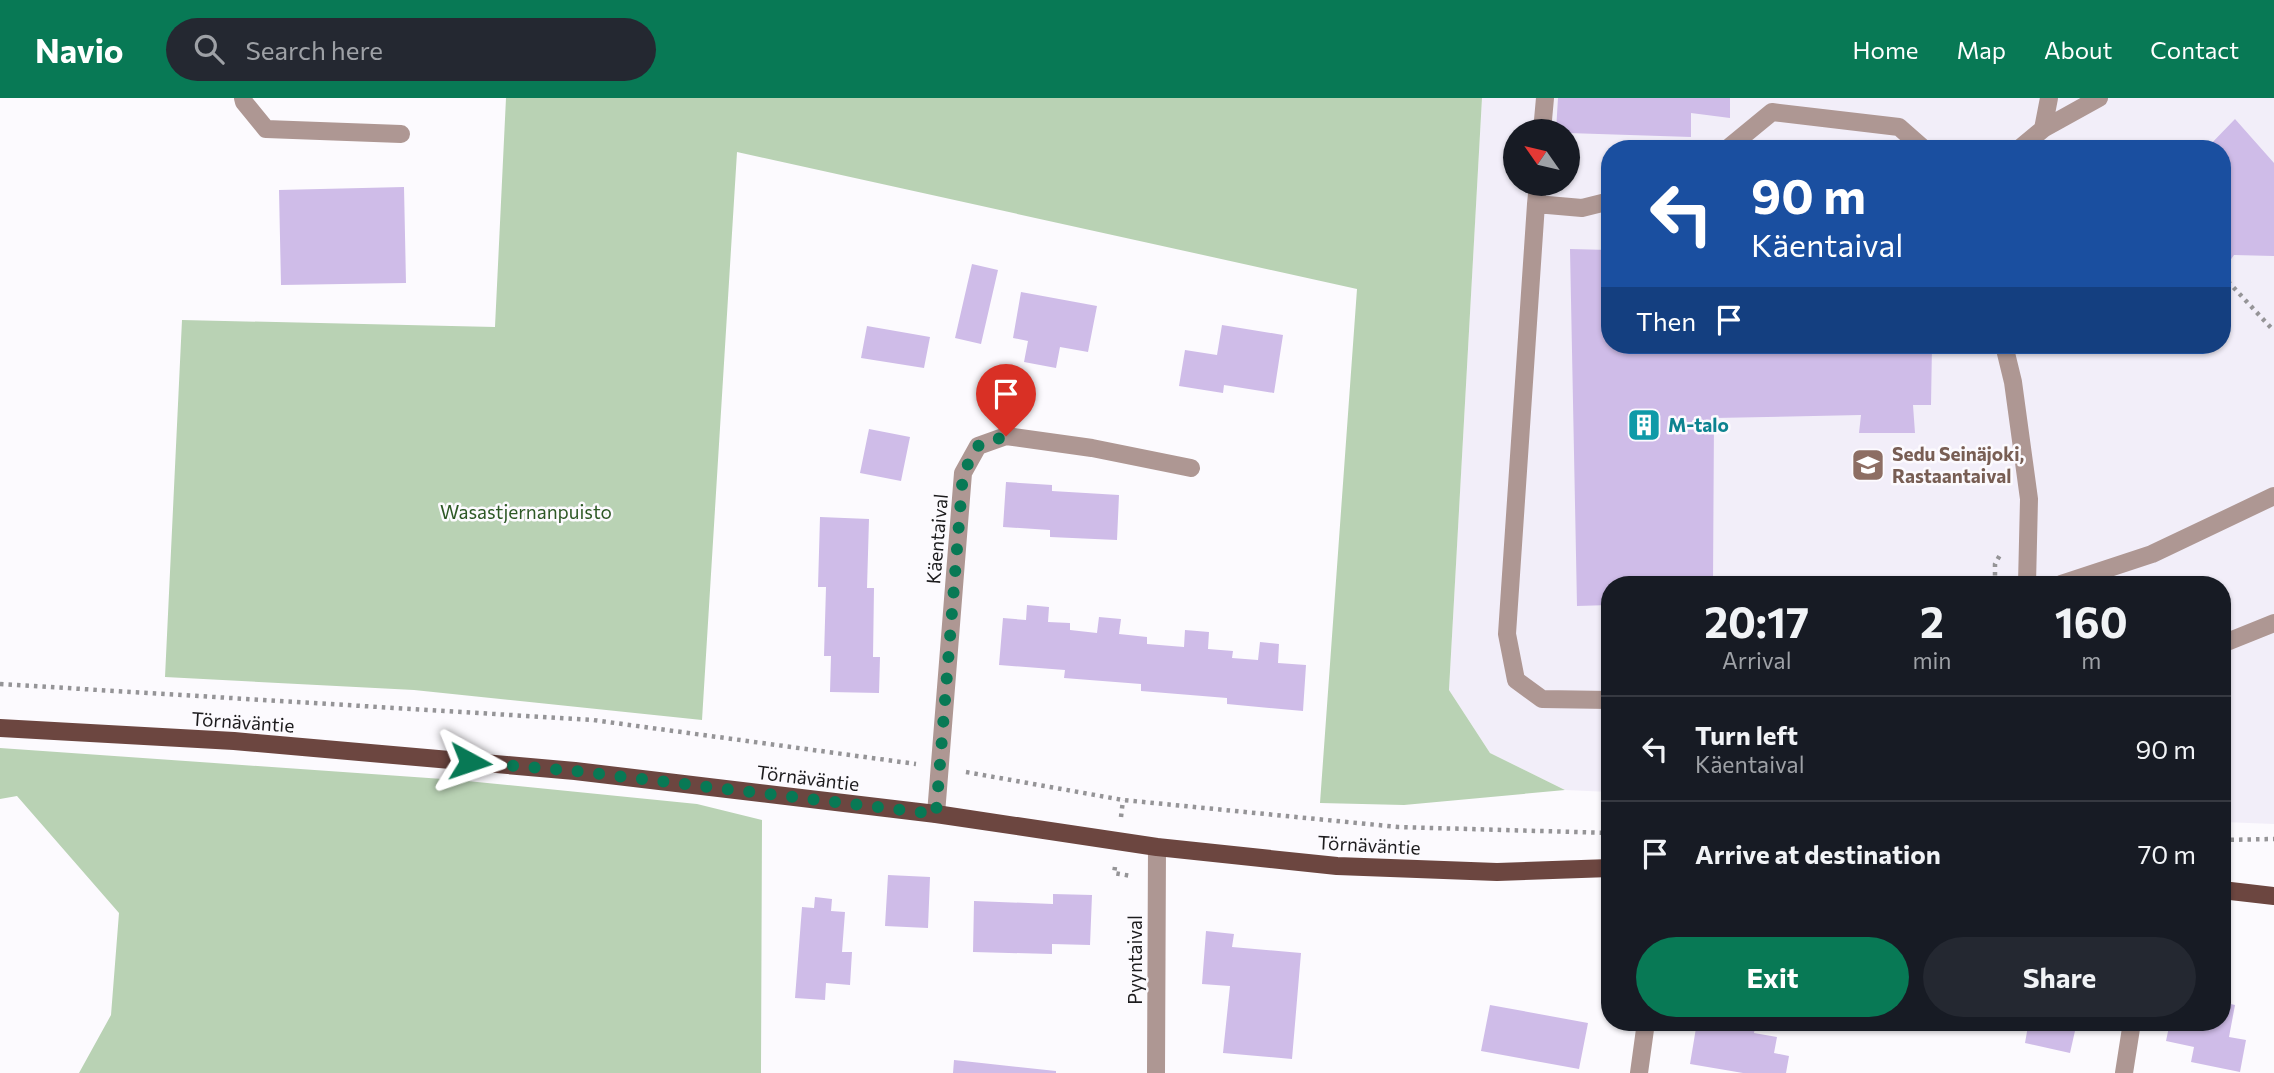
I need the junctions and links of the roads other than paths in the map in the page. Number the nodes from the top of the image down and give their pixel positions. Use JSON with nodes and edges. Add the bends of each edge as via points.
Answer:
{"nodes":[{"id":1,"x":243,"y":98,"type":"edge"},
{"id":2,"x":1545,"y":98,"type":"edge"},
{"id":3,"x":2049,"y":98,"type":"edge"},
{"id":4,"x":2099,"y":98,"type":"edge"},
{"id":5,"x":1543,"y":119,"type":"edge"},
{"id":6,"x":2043,"y":129,"type":"junction"},
{"id":7,"x":401,"y":134,"type":"dead end"},
{"id":8,"x":1738,"y":140,"type":"edge"},
{"id":9,"x":1914,"y":140,"type":"edge"},
{"id":10,"x":2030,"y":140,"type":"edge"},
{"id":11,"x":1537,"y":196,"type":"edge"},
{"id":12,"x":1601,"y":203,"type":"edge"},
{"id":13,"x":1536,"y":204,"type":"junction"},
{"id":14,"x":2006,"y":354,"type":"edge"},
{"id":15,"x":1191,"y":468,"type":"dead end"},
{"id":16,"x":2274,"y":496,"type":"edge"},
{"id":17,"x":2027,"y":576,"type":"edge"},
{"id":18,"x":2085,"y":576,"type":"edge"},
{"id":19,"x":2274,"y":623,"type":"edge"},
{"id":20,"x":2231,"y":640,"type":"edge"},
{"id":21,"x":1601,"y":700,"type":"edge"},
{"id":22,"x":0,"y":728,"type":"edge"},
{"id":23,"x":936,"y":814,"type":"junction"},
{"id":24,"x":1157,"y":847,"type":"junction"},
{"id":25,"x":1601,"y":868,"type":"edge"},
{"id":26,"x":2231,"y":891,"type":"edge"},
{"id":27,"x":2274,"y":896,"type":"edge"},
{"id":28,"x":1645,"y":1031,"type":"edge"},
{"id":29,"x":2131,"y":1031,"type":"edge"},
{"id":30,"x":1156,"y":1073,"type":"edge"},
{"id":31,"x":1639,"y":1073,"type":"edge"},
{"id":32,"x":2124,"y":1073,"type":"edge"}],
"edges":[{"from":1,"to":7,"type":"street","via":[[266,129]]},
{"from":2,"to":5,"type":"street"},
{"from":3,"to":6,"type":"street"},
{"from":4,"to":6,"type":"street"},
{"from":6,"to":10,"type":"street"},
{"from":8,"to":9,"type":"street","via":[[1772,112],[1899,127]]},
{"from":11,"to":13,"type":"street"},
{"from":12,"to":13,"type":"street","via":[[1582,208]]},
{"from":13,"to":21,"type":"street","via":[[1507,634],[1516,680],[1542,699]]},
{"from":14,"to":17,"type":"street","via":[[2029,499]]},
{"from":15,"to":23,"type":"street","name":"Käentaival","via":[[1006,436],[978,446],[963,473]]},
{"from":16,"to":18,"type":"street","via":[[2152,554]]},
{"from":19,"to":20,"type":"street"},
{"from":22,"to":23,"type":"main road","name":"Törnäväntie","via":[[234,741],[575,771]]},
{"from":23,"to":24,"type":"main road","name":"Törnäväntie"},
{"from":24,"to":25,"type":"main road","name":"Törnäväntie","via":[[1337,866],[1496,872]]},
{"from":24,"to":30,"type":"street","name":"Pyyntaival"},
{"from":26,"to":27,"type":"main road"},
{"from":28,"to":31,"type":"street"},
{"from":29,"to":32,"type":"street"}]}
